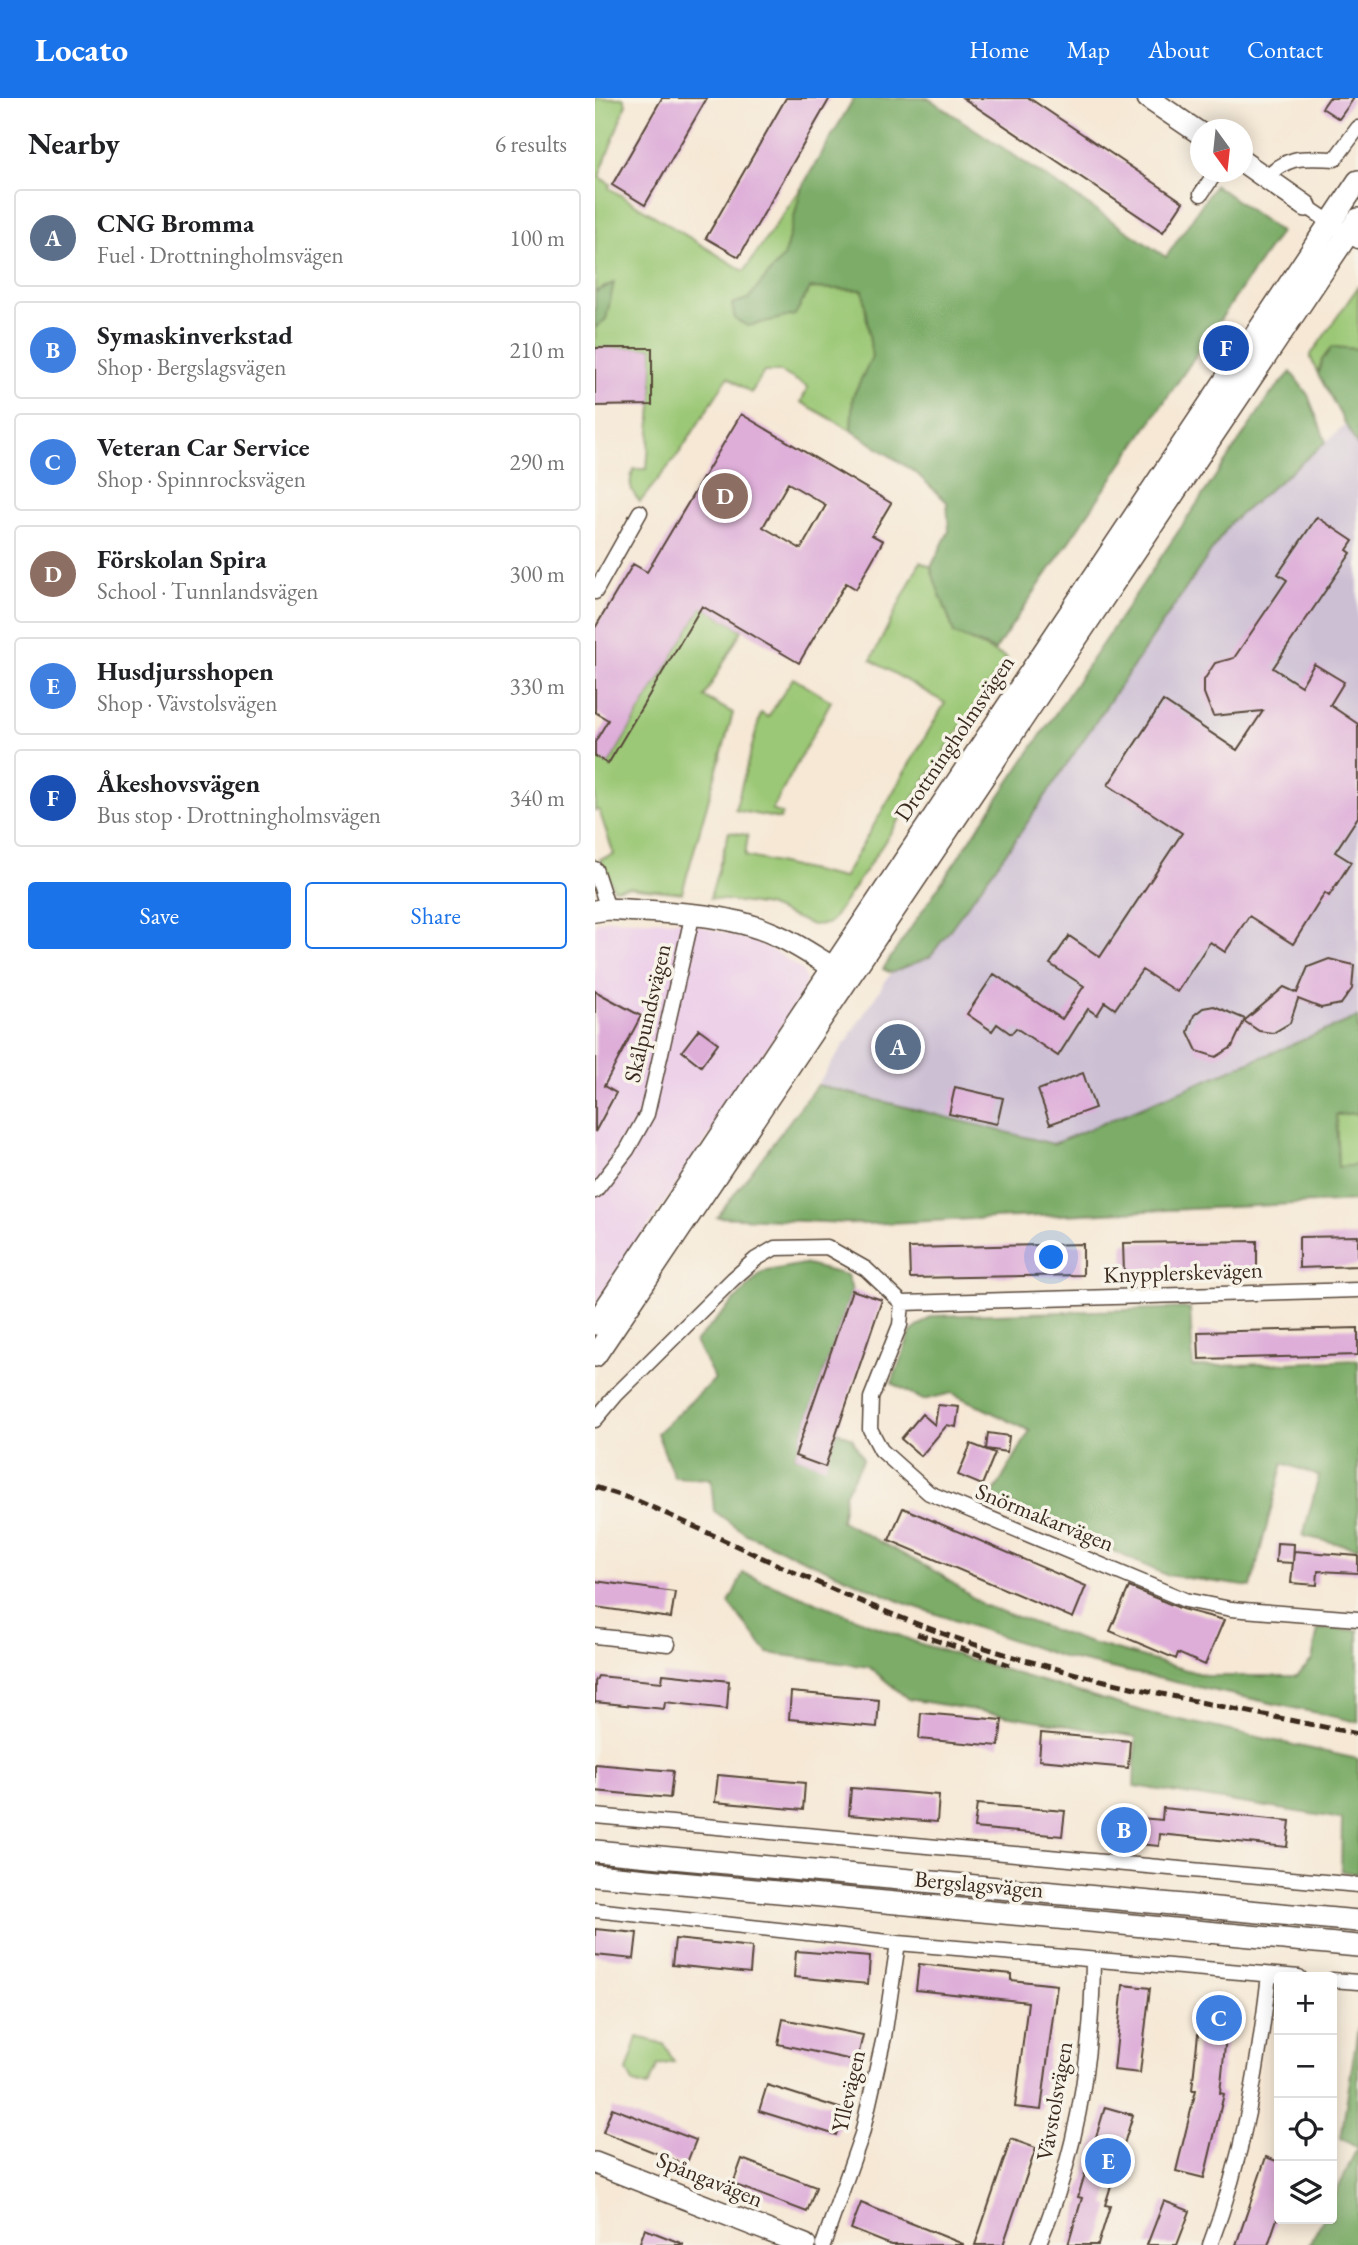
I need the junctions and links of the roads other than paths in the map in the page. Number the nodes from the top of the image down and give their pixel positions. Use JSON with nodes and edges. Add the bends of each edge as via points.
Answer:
{"nodes":[{"id":1,"x":1148,"y":98,"type":"edge"},
{"id":2,"x":1173,"y":105,"type":"edge"},
{"id":3,"x":1190,"y":123,"type":"edge"},
{"id":4,"x":1358,"y":128,"type":"edge"},
{"id":5,"x":1253,"y":169,"type":"edge"},
{"id":6,"x":1267,"y":179,"type":"junction"},
{"id":7,"x":1358,"y":181,"type":"edge"},
{"id":8,"x":1209,"y":182,"type":"edge"},
{"id":9,"x":1201,"y":194,"type":"dead end"},
{"id":10,"x":1306,"y":206,"type":"joint"},
{"id":11,"x":1330,"y":222,"type":"junction"},
{"id":12,"x":1355,"y":232,"type":"edge"},
{"id":13,"x":640,"y":512,"type":"dead end"},
{"id":14,"x":595,"y":592,"type":"edge"},
{"id":15,"x":595,"y":869,"type":"edge"},
{"id":16,"x":602,"y":910,"type":"edge"},
{"id":17,"x":693,"y":914,"type":"junction"},
{"id":18,"x":841,"y":973,"type":"junction"},
{"id":19,"x":595,"y":1191,"type":"edge"},
{"id":20,"x":1358,"y":1290,"type":"edge"},
{"id":21,"x":902,"y":1303,"type":"junction"},
{"id":22,"x":595,"y":1324,"type":"edge"},
{"id":23,"x":595,"y":1356,"type":"edge"},
{"id":24,"x":595,"y":1420,"type":"edge"},
{"id":25,"x":1358,"y":1619,"type":"edge"},
{"id":26,"x":595,"y":1636,"type":"edge"},
{"id":27,"x":668,"y":1644,"type":"dead end"},
{"id":28,"x":595,"y":1816,"type":"edge"},
{"id":29,"x":595,"y":1851,"type":"edge"},
{"id":30,"x":595,"y":1875,"type":"edge"},
{"id":31,"x":1358,"y":1885,"type":"edge"},
{"id":32,"x":595,"y":1910,"type":"edge"},
{"id":33,"x":1358,"y":1921,"type":"edge"},
{"id":34,"x":898,"y":1943,"type":"junction"},
{"id":35,"x":1358,"y":1946,"type":"edge"},
{"id":36,"x":1093,"y":1961,"type":"junction"},
{"id":37,"x":1269,"y":1975,"type":"junction"},
{"id":38,"x":1274,"y":1975,"type":"edge"},
{"id":39,"x":1337,"y":1980,"type":"edge"},
{"id":40,"x":1358,"y":1982,"type":"edge"},
{"id":41,"x":595,"y":2162,"type":"edge"},
{"id":42,"x":805,"y":2245,"type":"edge"},
{"id":43,"x":823,"y":2245,"type":"edge"},
{"id":44,"x":1038,"y":2245,"type":"edge"},
{"id":45,"x":1210,"y":2245,"type":"edge"}],
"edges":[{"from":1,"to":2,"type":"main road"},
{"from":2,"to":3,"type":"main road"},
{"from":4,"to":6,"type":"street","via":[[1335,159],[1293,157],[1276,166]]},
{"from":5,"to":6,"type":"main road"},
{"from":6,"to":10,"type":"main road"},
{"from":7,"to":11,"type":"main road","name":"Drottningholmsvägen"},
{"from":8,"to":9,"type":"street"},
{"from":10,"to":11,"type":"street"},
{"from":11,"to":12,"type":"street"},
{"from":11,"to":18,"type":"main road","name":"Drottningholmsvägen"},
{"from":12,"to":18,"type":"main road","name":"Drottningholmsvägen"},
{"from":13,"to":14,"type":"street"},
{"from":15,"to":16,"type":"street"},
{"from":16,"to":17,"type":"main road"},
{"from":17,"to":18,"type":"main road","via":[[777,935]]},
{"from":17,"to":19,"type":"street","name":"Skålpundsvägen","via":[[647,1114],[627,1150]]},
{"from":18,"to":22,"type":"main road","name":"Drottningholmsvägen"},
{"from":18,"to":23,"type":"main road","name":"Drottningholmsvägen"},
{"from":20,"to":21,"type":"street","name":"Knypplerskevägen"},
{"from":21,"to":24,"type":"street","via":[[866,1269],[827,1247],[775,1248],[733,1279]]},
{"from":21,"to":25,"type":"street","name":"Snörmakarvägen","via":[[899,1325],[871,1398],[870,1429],[881,1450],[929,1493],[1185,1600],[1231,1609]]},
{"from":26,"to":27,"type":"street"},
{"from":28,"to":31,"type":"street","name":"Bergslagsvägen"},
{"from":29,"to":33,"type":"main road","name":"Bergslagsvägen"},
{"from":30,"to":35,"type":"main road","name":"Bergslagsvägen"},
{"from":32,"to":34,"type":"street"},
{"from":34,"to":36,"type":"street"},
{"from":34,"to":43,"type":"street","name":"Yllevägen","via":[[863,2134]]},
{"from":36,"to":37,"type":"street"},
{"from":36,"to":44,"type":"street","name":"Vävstolsvägen","via":[[1086,2074],[1063,2178]]},
{"from":37,"to":38,"type":"street"},
{"from":37,"to":45,"type":"street","via":[[1244,2140]]},
{"from":39,"to":40,"type":"street"},
{"from":41,"to":42,"type":"main road","name":"Spångavägen"}]}
